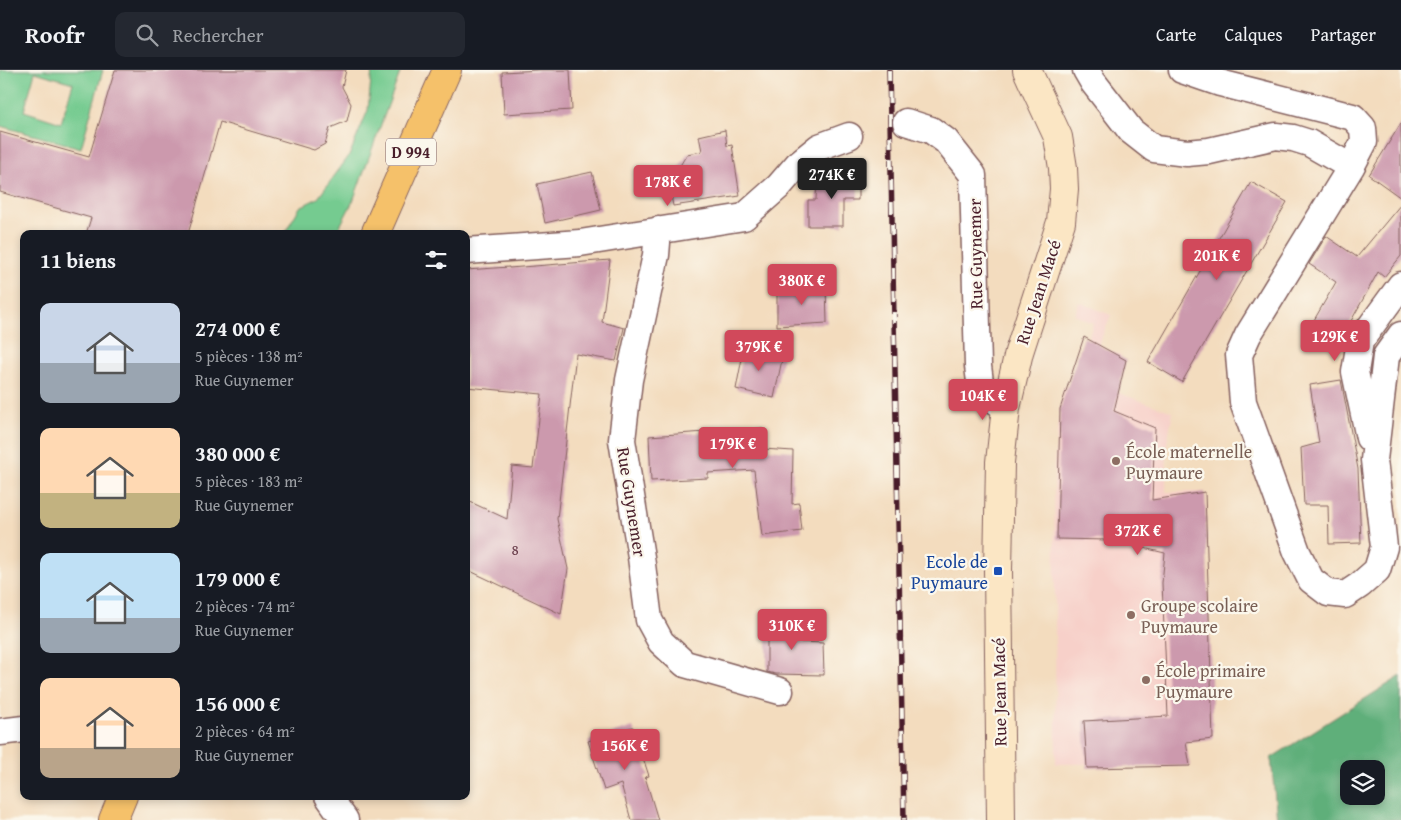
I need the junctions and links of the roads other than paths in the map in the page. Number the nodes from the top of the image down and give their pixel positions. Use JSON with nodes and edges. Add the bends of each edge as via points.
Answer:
{"nodes":[{"id":1,"x":447,"y":70,"type":"edge"},
{"id":2,"x":1027,"y":70,"type":"edge"},
{"id":3,"x":1086,"y":70,"type":"edge"},
{"id":4,"x":1182,"y":70,"type":"edge"},
{"id":5,"x":906,"y":122,"type":"dead end"},
{"id":6,"x":850,"y":136,"type":"dead end"},
{"id":7,"x":1351,"y":167,"type":"junction"},
{"id":8,"x":377,"y":230,"type":"edge"},
{"id":9,"x":658,"y":230,"type":"junction"},
{"id":10,"x":470,"y":251,"type":"edge"},
{"id":11,"x":1401,"y":285,"type":"edge"},
{"id":12,"x":1401,"y":335,"type":"edge"},
{"id":13,"x":1006,"y":408,"type":"junction"},
{"id":14,"x":1374,"y":460,"type":"junction"},
{"id":15,"x":780,"y":691,"type":"dead end"},
{"id":16,"x":20,"y":730,"type":"edge"},
{"id":17,"x":0,"y":732,"type":"edge"},
{"id":18,"x":122,"y":800,"type":"edge"},
{"id":19,"x":331,"y":800,"type":"edge"},
{"id":20,"x":113,"y":820,"type":"edge"},
{"id":21,"x":346,"y":820,"type":"edge"},
{"id":22,"x":1001,"y":820,"type":"edge"}],
"edges":[{"from":1,"to":8,"type":"main road","number":"D 994"},
{"from":2,"to":13,"type":"main road","name":"Rue Jean Macé","via":[[1058,137],[1063,168],[1062,222],[1019,352]]},
{"from":3,"to":7,"type":"street","via":[[1131,132],[1154,149],[1187,153],[1209,151],[1276,136],[1309,143]]},
{"from":4,"to":7,"type":"street","via":[[1353,117],[1364,128],[1364,142]]},
{"from":5,"to":13,"type":"street","name":"Rue Guynemer","via":[[931,130],[946,141],[973,175],[980,382],[986,394]]},
{"from":6,"to":9,"type":"street","via":[[820,147],[744,217]]},
{"from":7,"to":14,"type":"street","via":[[1248,335],[1239,355],[1242,402],[1297,552],[1311,580],[1328,593],[1346,596],[1377,570],[1384,547]]},
{"from":9,"to":10,"type":"street","via":[[580,243]]},
{"from":9,"to":15,"type":"street","name":"Rue Guynemer","via":[[656,255],[629,380],[622,440],[649,620],[661,642],[685,664]]},
{"from":11,"to":14,"type":"street","via":[[1360,341],[1355,372]]},
{"from":12,"to":14,"type":"street","via":[[1386,356]]},
{"from":13,"to":22,"type":"main road","name":"Rue Jean Macé","via":[[1000,462],[998,571]]},
{"from":16,"to":17,"type":"street"},
{"from":18,"to":20,"type":"main road"},
{"from":19,"to":21,"type":"street"}]}
